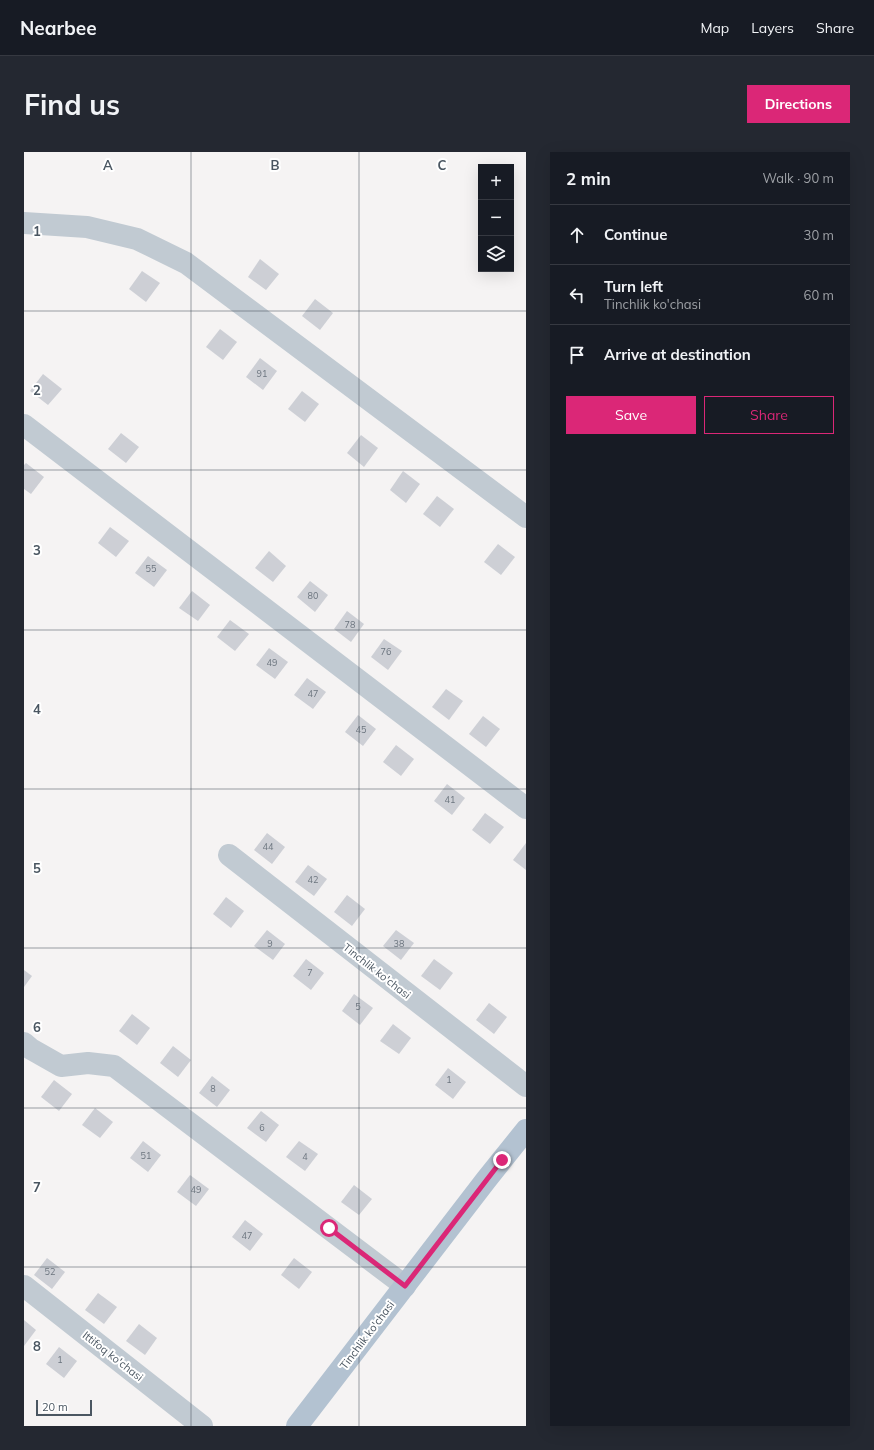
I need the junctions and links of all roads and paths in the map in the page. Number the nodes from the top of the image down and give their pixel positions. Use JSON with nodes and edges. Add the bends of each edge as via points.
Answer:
{"nodes":[{"id":1,"x":24,"y":223,"type":"edge"},
{"id":2,"x":24,"y":425,"type":"edge"},
{"id":3,"x":526,"y":517,"type":"edge"},
{"id":4,"x":526,"y":808,"type":"edge"},
{"id":5,"x":229,"y":855,"type":"dead end"},
{"id":6,"x":24,"y":1043,"type":"edge"},
{"id":7,"x":526,"y":1086,"type":"edge"},
{"id":8,"x":526,"y":1130,"type":"edge"},
{"id":9,"x":24,"y":1286,"type":"edge"},
{"id":10,"x":405,"y":1286,"type":"junction"},
{"id":11,"x":297,"y":1423,"type":"edge"},
{"id":12,"x":202,"y":1426,"type":"edge"}],
"edges":[{"from":1,"to":3,"type":"street","via":[[87,227],[137,239],[186,263]]},
{"from":2,"to":4,"type":"street"},
{"from":5,"to":7,"type":"street","name":"Tinchlik ko'chasi"},
{"from":6,"to":10,"type":"street","via":[[61,1066],[88,1063],[114,1066]]},
{"from":8,"to":10,"type":"main road","name":"Tinchlik ko'chasi"},
{"from":9,"to":12,"type":"street","name":"Ittifoq ko'chasi"},
{"from":10,"to":11,"type":"main road","name":"Tinchlik ko'chasi"}]}
